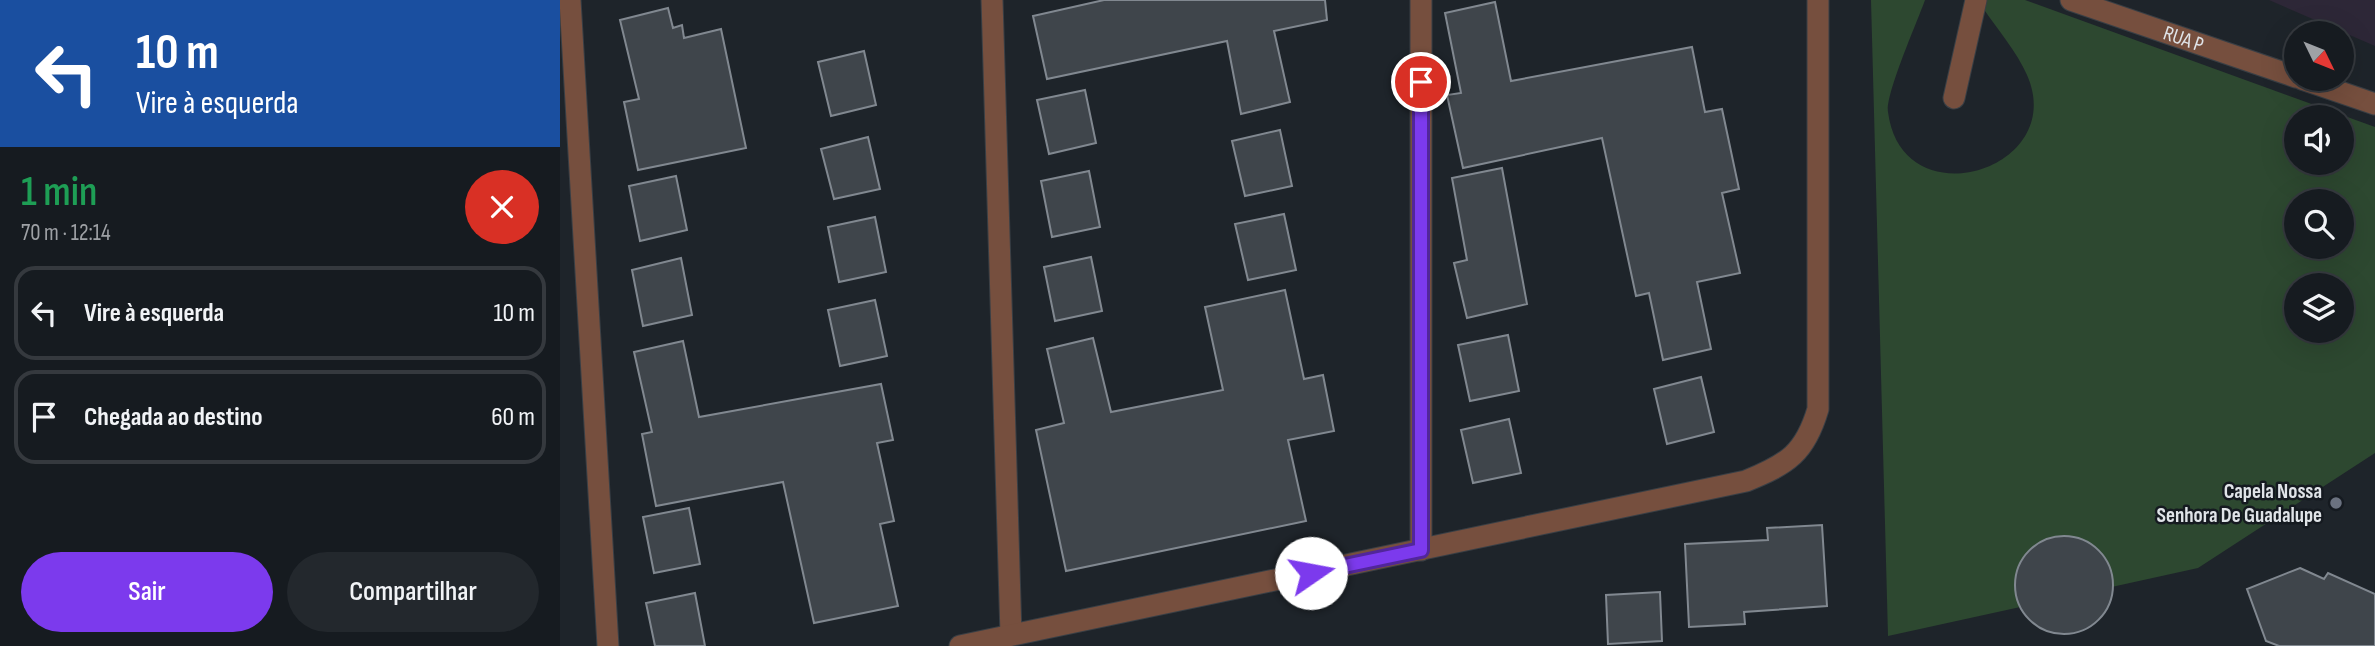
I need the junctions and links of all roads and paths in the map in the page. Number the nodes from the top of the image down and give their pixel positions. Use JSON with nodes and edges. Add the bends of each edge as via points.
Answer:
{"nodes":[{"id":1,"x":570,"y":0,"type":"edge"},
{"id":2,"x":992,"y":0,"type":"edge"},
{"id":3,"x":1421,"y":0,"type":"edge"},
{"id":4,"x":1818,"y":0,"type":"edge"},
{"id":5,"x":1976,"y":0,"type":"edge"},
{"id":6,"x":2071,"y":0,"type":"edge"},
{"id":7,"x":2284,"y":73,"type":"edge"},
{"id":8,"x":2337,"y":91,"type":"edge"},
{"id":9,"x":1954,"y":98,"type":"dead end"},
{"id":10,"x":2375,"y":104,"type":"edge"},
{"id":11,"x":1421,"y":550,"type":"junction"},
{"id":12,"x":1011,"y":635,"type":"junction"},
{"id":13,"x":608,"y":646,"type":"edge"},
{"id":14,"x":960,"y":646,"type":"edge"}],
"edges":[{"from":1,"to":13,"type":"street"},
{"from":2,"to":12,"type":"street"},
{"from":3,"to":11,"type":"street"},
{"from":4,"to":11,"type":"street","via":[[1818,409],[1811,434],[1794,457],[1746,481]]},
{"from":5,"to":9,"type":"street"},
{"from":6,"to":7,"type":"street","name":"RUA P"},
{"from":8,"to":10,"type":"street"},
{"from":11,"to":12,"type":"street"},
{"from":12,"to":14,"type":"street"}]}
